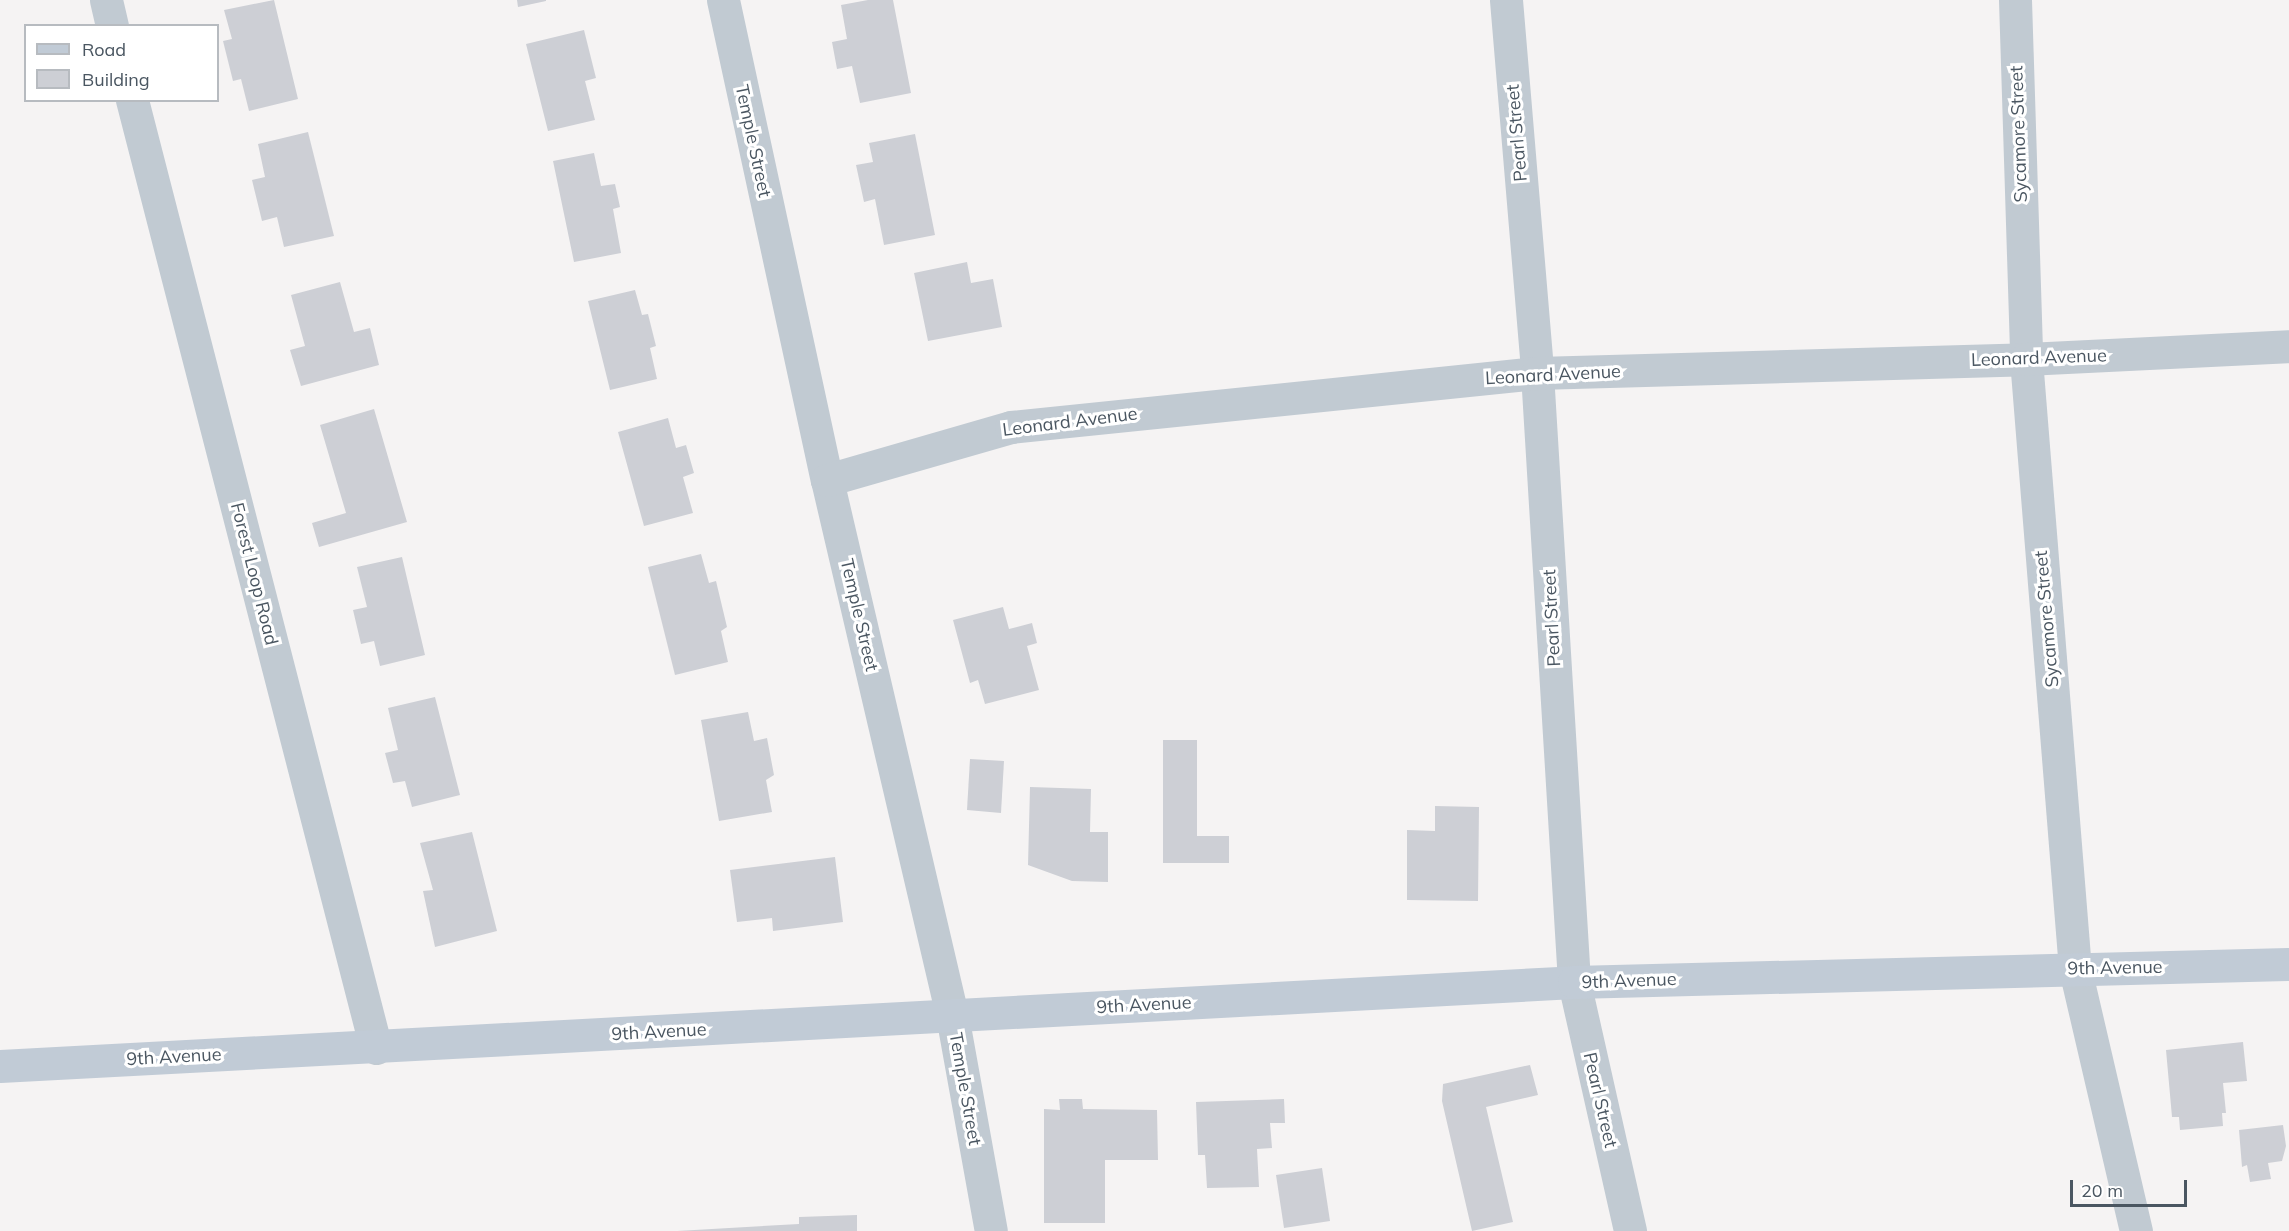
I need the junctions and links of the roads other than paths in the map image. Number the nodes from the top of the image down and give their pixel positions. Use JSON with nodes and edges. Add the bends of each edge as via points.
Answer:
{"nodes":[{"id":1,"x":106,"y":0,"type":"edge"},
{"id":2,"x":723,"y":0,"type":"edge"},
{"id":3,"x":1506,"y":0,"type":"edge"},
{"id":4,"x":2015,"y":0,"type":"edge"},
{"id":5,"x":112,"y":24,"type":"edge"},
{"id":6,"x":133,"y":102,"type":"edge"},
{"id":7,"x":2289,"y":346,"type":"edge"},
{"id":8,"x":2026,"y":359,"type":"junction"},
{"id":9,"x":1537,"y":373,"type":"junction"},
{"id":10,"x":827,"y":480,"type":"junction"},
{"id":11,"x":2289,"y":964,"type":"edge"},
{"id":12,"x":2074,"y":969,"type":"junction"},
{"id":13,"x":1574,"y":982,"type":"junction"},
{"id":14,"x":952,"y":1015,"type":"junction"},
{"id":15,"x":376,"y":1048,"type":"junction"},
{"id":16,"x":0,"y":1066,"type":"edge"},
{"id":17,"x":991,"y":1231,"type":"edge"},
{"id":18,"x":1630,"y":1231,"type":"edge"},
{"id":19,"x":2136,"y":1231,"type":"edge"}],
"edges":[{"from":1,"to":5,"type":"street"},
{"from":2,"to":10,"type":"street","name":"Temple Street"},
{"from":3,"to":9,"type":"street","name":"Pearl Street"},
{"from":4,"to":8,"type":"street","name":"Sycamore Street"},
{"from":6,"to":15,"type":"street","name":"Forest Loop Road"},
{"from":7,"to":8,"type":"street","name":"Leonard Avenue"},
{"from":8,"to":9,"type":"street","name":"Leonard Avenue"},
{"from":8,"to":12,"type":"street","name":"Sycamore Street"},
{"from":9,"to":10,"type":"street","name":"Leonard Avenue","via":[[1011,427]]},
{"from":9,"to":13,"type":"street","name":"Pearl Street"},
{"from":10,"to":14,"type":"street","name":"Temple Street"},
{"from":11,"to":12,"type":"street","name":"9th Avenue"},
{"from":12,"to":13,"type":"street","name":"9th Avenue"},
{"from":12,"to":19,"type":"street","name":"Sycamore Street"},
{"from":13,"to":14,"type":"street","name":"9th Avenue"},
{"from":13,"to":18,"type":"street","name":"Pearl Street"},
{"from":14,"to":15,"type":"street","name":"9th Avenue"},
{"from":14,"to":17,"type":"street","name":"Temple Street"},
{"from":15,"to":16,"type":"street","name":"9th Avenue"}]}
